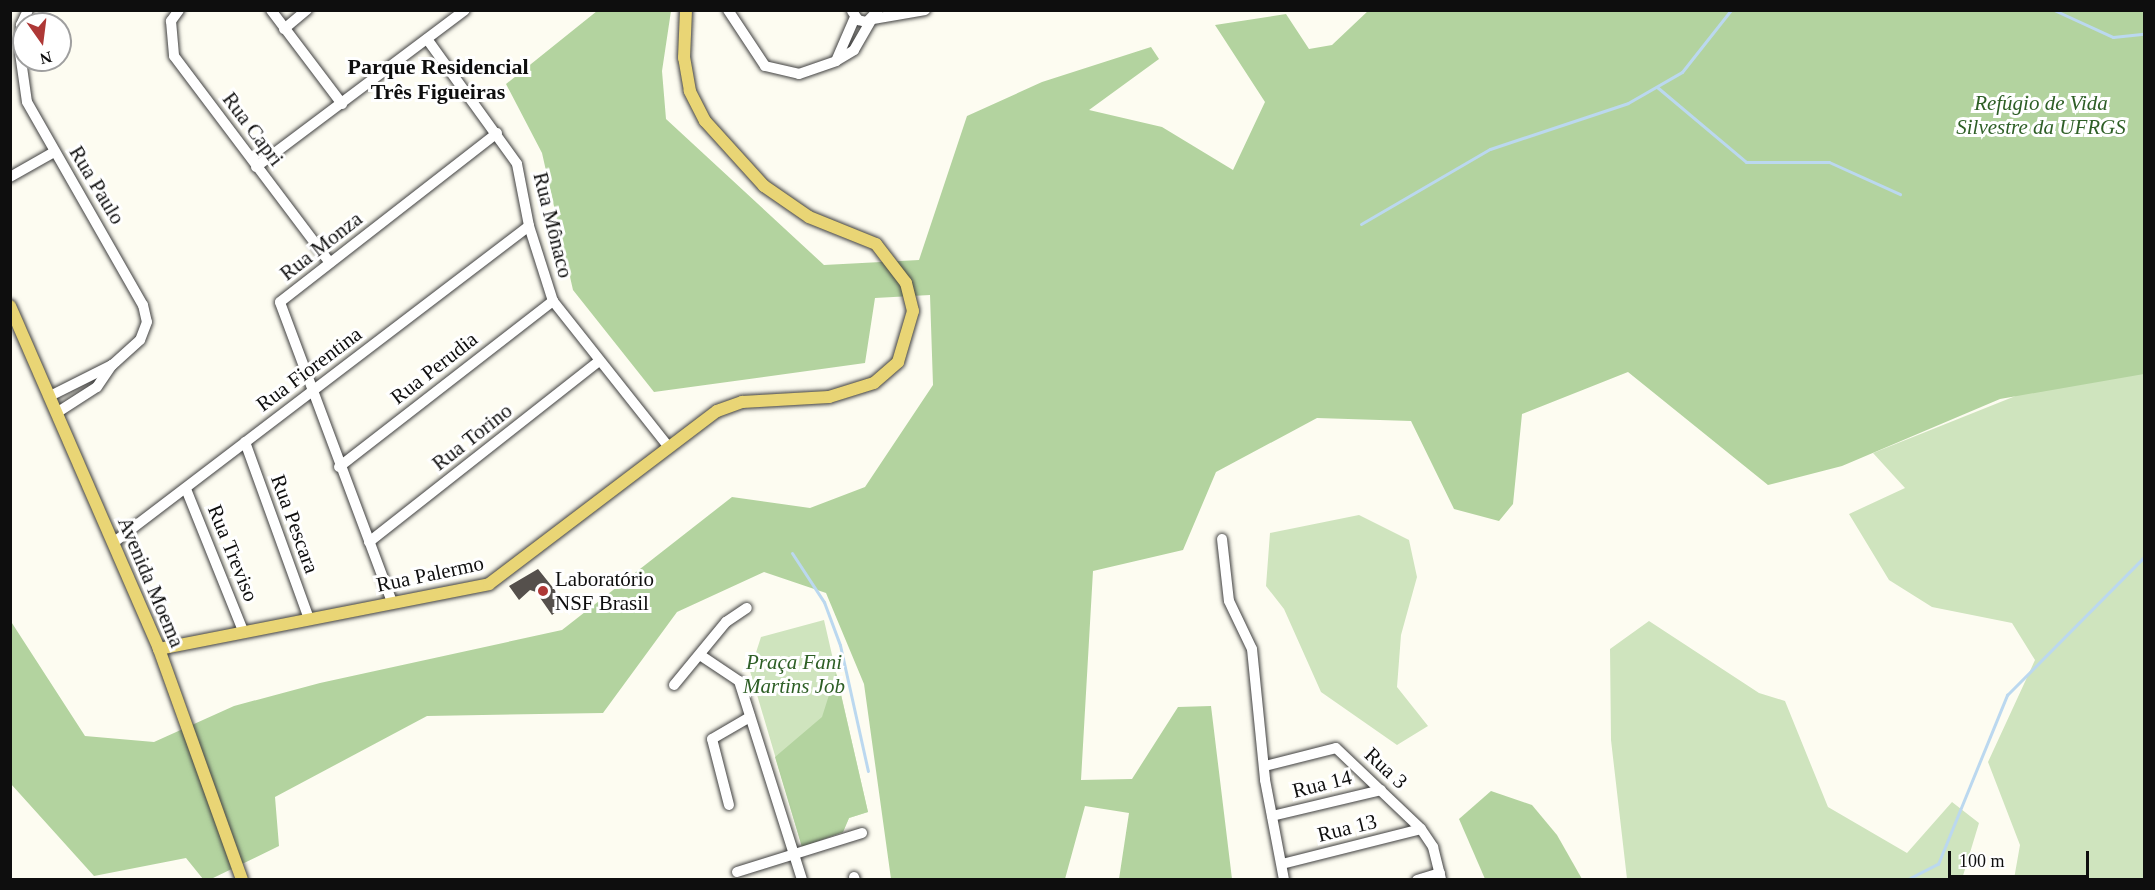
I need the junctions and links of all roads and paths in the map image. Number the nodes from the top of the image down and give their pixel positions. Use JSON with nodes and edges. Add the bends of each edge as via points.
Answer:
{"nodes":[{"id":1,"x":179,"y":10,"type":"edge"},
{"id":2,"x":271,"y":10,"type":"edge"},
{"id":3,"x":307,"y":10,"type":"edge"},
{"id":4,"x":465,"y":10,"type":"edge"},
{"id":5,"x":686,"y":10,"type":"edge"},
{"id":6,"x":728,"y":10,"type":"edge"},
{"id":7,"x":925,"y":10,"type":"edge"},
{"id":8,"x":909,"y":12,"type":"edge"},
{"id":9,"x":854,"y":14,"type":"edge"},
{"id":10,"x":874,"y":17,"type":"edge"},
{"id":11,"x":284,"y":29,"type":"junction"},
{"id":12,"x":427,"y":39,"type":"junction"},
{"id":13,"x":836,"y":61,"type":"junction"},
{"id":14,"x":23,"y":72,"type":"edge"},
{"id":15,"x":342,"y":104,"type":"junction"},
{"id":16,"x":497,"y":133,"type":"junction"},
{"id":17,"x":54,"y":152,"type":"junction"},
{"id":18,"x":256,"y":167,"type":"junction"},
{"id":19,"x":10,"y":177,"type":"edge"},
{"id":20,"x":529,"y":226,"type":"junction"},
{"id":21,"x":330,"y":263,"type":"junction"},
{"id":22,"x":552,"y":301,"type":"junction"},
{"id":23,"x":10,"y":306,"type":"edge"},
{"id":24,"x":599,"y":361,"type":"junction"},
{"id":25,"x":112,"y":365,"type":"junction"},
{"id":26,"x":310,"y":393,"type":"junction"},
{"id":27,"x":50,"y":396,"type":"junction"},
{"id":28,"x":58,"y":412,"type":"junction"},
{"id":29,"x":245,"y":442,"type":"junction"},
{"id":30,"x":668,"y":446,"type":"junction"},
{"id":31,"x":339,"y":467,"type":"junction"},
{"id":32,"x":186,"y":489,"type":"junction"},
{"id":33,"x":1222,"y":539,"type":"dead end"},
{"id":34,"x":369,"y":542,"type":"junction"},
{"id":35,"x":113,"y":543,"type":"junction"},
{"id":36,"x":392,"y":602,"type":"junction"},
{"id":37,"x":747,"y":608,"type":"dead end"},
{"id":38,"x":309,"y":619,"type":"junction"},
{"id":39,"x":243,"y":631,"type":"junction"},
{"id":40,"x":159,"y":649,"type":"junction"},
{"id":41,"x":700,"y":655,"type":"junction"},
{"id":42,"x":674,"y":686,"type":"dead end"},
{"id":43,"x":750,"y":717,"type":"junction"},
{"id":44,"x":1265,"y":766,"type":"junction"},
{"id":45,"x":1381,"y":789,"type":"junction"},
{"id":46,"x":729,"y":805,"type":"dead end"},
{"id":47,"x":1272,"y":816,"type":"junction"},
{"id":48,"x":1421,"y":829,"type":"junction"},
{"id":49,"x":862,"y":833,"type":"dead end"},
{"id":50,"x":795,"y":856,"type":"junction"},
{"id":51,"x":1282,"y":864,"type":"junction"},
{"id":52,"x":736,"y":872,"type":"dead end"},
{"id":53,"x":1441,"y":876,"type":"edge"},
{"id":54,"x":242,"y":879,"type":"edge"},
{"id":55,"x":802,"y":879,"type":"edge"},
{"id":56,"x":1284,"y":879,"type":"edge"},
{"id":57,"x":1417,"y":879,"type":"edge"}],
"edges":[{"from":1,"to":18,"type":"street","name":"Rua Capri","via":[[171,21],[174,56]]},
{"from":2,"to":11,"type":"street"},
{"from":3,"to":11,"type":"street"},
{"from":4,"to":12,"type":"street"},
{"from":5,"to":30,"type":"main road","name":"Rua Palermo","via":[[684,58],[690,91],[705,121],[764,186],[809,217],[876,244],[906,283],[913,311],[898,362],[874,383],[828,397],[742,402],[717,411]]},
{"from":6,"to":13,"type":"street","via":[[765,66],[799,74]]},
{"from":7,"to":8,"type":"street"},
{"from":8,"to":10,"type":"street"},
{"from":9,"to":10,"type":"street"},
{"from":9,"to":13,"type":"street"},
{"from":10,"to":13,"type":"street","via":[[854,50]]},
{"from":11,"to":15,"type":"street"},
{"from":12,"to":15,"type":"street"},
{"from":12,"to":16,"type":"street","name":"Rua Mônaco"},
{"from":14,"to":17,"type":"street","name":"Rua Paulo","via":[[27,102]]},
{"from":15,"to":18,"type":"street"},
{"from":16,"to":20,"type":"street","name":"Rua Mônaco","via":[[517,164]]},
{"from":16,"to":21,"type":"street","name":"Rua Monza"},
{"from":17,"to":19,"type":"street"},
{"from":17,"to":25,"type":"street","name":"Rua Paulo","via":[[143,305],[147,322],[140,340]]},
{"from":18,"to":21,"type":"street","name":"Rua Capri"},
{"from":20,"to":22,"type":"street","name":"Rua Mônaco"},
{"from":20,"to":26,"type":"street","name":"Rua Fiorentina"},
{"from":21,"to":26,"type":"street","name":"Rua Monza","via":[[279,307]]},
{"from":22,"to":24,"type":"street","name":"Rua Mônaco"},
{"from":22,"to":31,"type":"street","name":"Rua Perudia"},
{"from":23,"to":27,"type":"main road","name":"Avenida Moema"},
{"from":24,"to":30,"type":"street","name":"Rua Mônaco"},
{"from":24,"to":34,"type":"street","name":"Rua Torino"},
{"from":25,"to":27,"type":"street","name":"Rua Paulo"},
{"from":25,"to":28,"type":"street","name":"Rua Paulo","via":[[97,387]]},
{"from":26,"to":29,"type":"street","name":"Rua Fiorentina"},
{"from":26,"to":31,"type":"street","name":"Rua Monza"},
{"from":27,"to":28,"type":"main road","name":"Avenida Moema"},
{"from":28,"to":35,"type":"main road","name":"Avenida Moema"},
{"from":29,"to":32,"type":"street","name":"Rua Fiorentina"},
{"from":29,"to":38,"type":"street","name":"Rua Pescara"},
{"from":30,"to":36,"type":"main road","name":"Rua Palermo","via":[[489,584]]},
{"from":31,"to":34,"type":"street","name":"Rua Monza"},
{"from":32,"to":35,"type":"street","name":"Rua Fiorentina"},
{"from":32,"to":39,"type":"street","name":"Rua Treviso"},
{"from":33,"to":44,"type":"street","via":[[1228,601],[1252,649]]},
{"from":34,"to":36,"type":"street","name":"Rua Monza"},
{"from":35,"to":40,"type":"main road","name":"Avenida Moema"},
{"from":36,"to":38,"type":"main road","name":"Rua Palermo"},
{"from":37,"to":41,"type":"street","via":[[726,622]]},
{"from":38,"to":39,"type":"main road","name":"Rua Palermo"},
{"from":39,"to":40,"type":"main road","name":"Rua Palermo"},
{"from":40,"to":54,"type":"main road","name":"Avenida Moema"},
{"from":41,"to":42,"type":"street"},
{"from":41,"to":43,"type":"street","via":[[739,681]]},
{"from":43,"to":46,"type":"street","via":[[712,739]]},
{"from":43,"to":50,"type":"street"},
{"from":44,"to":45,"type":"street","name":"Rua 3","via":[[1336,748]]},
{"from":44,"to":47,"type":"street"},
{"from":45,"to":47,"type":"street","name":"Rua 14"},
{"from":45,"to":48,"type":"street","name":"Rua 3"},
{"from":47,"to":51,"type":"street"},
{"from":48,"to":51,"type":"street","name":"Rua 13"},
{"from":48,"to":53,"type":"street","name":"Rua 3","via":[[1433,847]]},
{"from":49,"to":50,"type":"street"},
{"from":50,"to":52,"type":"street"},
{"from":50,"to":55,"type":"street"},
{"from":51,"to":56,"type":"street"},
{"from":53,"to":57,"type":"street"}]}
